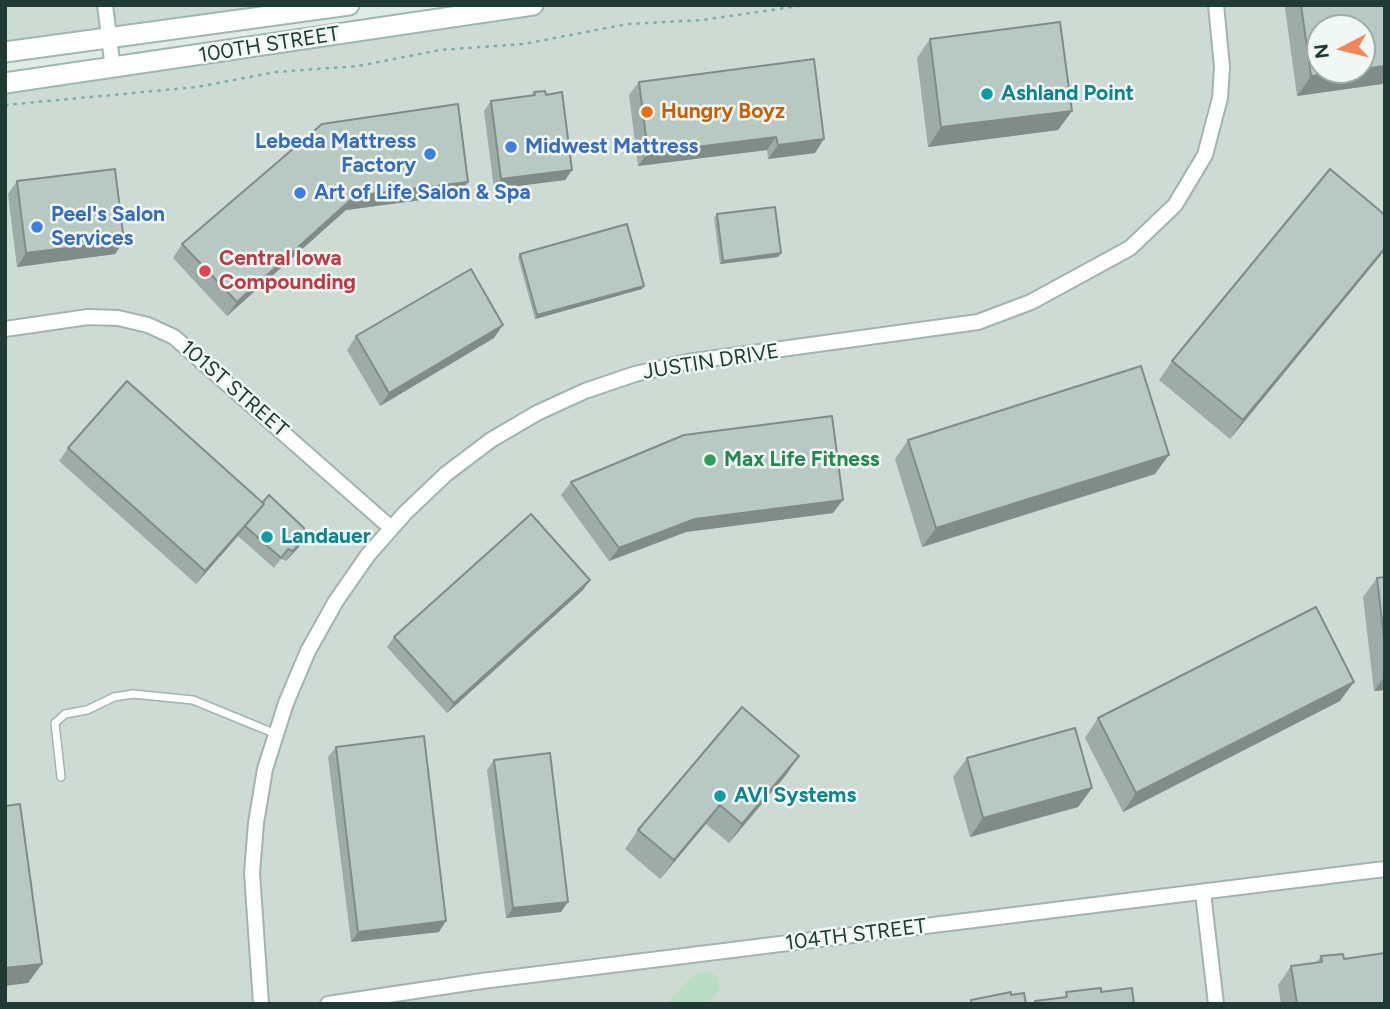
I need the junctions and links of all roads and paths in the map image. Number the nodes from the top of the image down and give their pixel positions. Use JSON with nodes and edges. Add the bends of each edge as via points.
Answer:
{"nodes":[{"id":1,"x":105,"y":5,"type":"edge"},
{"id":2,"x":349,"y":5,"type":"edge"},
{"id":3,"x":533,"y":5,"type":"edge"},
{"id":4,"x":805,"y":5,"type":"edge"},
{"id":5,"x":1216,"y":5,"type":"edge"},
{"id":6,"x":109,"y":38,"type":"junction"},
{"id":7,"x":5,"y":52,"type":"edge"},
{"id":8,"x":113,"y":69,"type":"junction"},
{"id":9,"x":5,"y":83,"type":"edge"},
{"id":10,"x":5,"y":105,"type":"edge"},
{"id":11,"x":5,"y":328,"type":"edge"},
{"id":12,"x":391,"y":528,"type":"junction"},
{"id":13,"x":276,"y":734,"type":"junction"},
{"id":14,"x":61,"y":777,"type":"dead end"},
{"id":15,"x":1385,"y":869,"type":"edge"},
{"id":16,"x":1203,"y":893,"type":"junction"},
{"id":17,"x":261,"y":1004,"type":"edge"},
{"id":18,"x":328,"y":1004,"type":"edge"},
{"id":19,"x":1216,"y":1004,"type":"edge"}],
"edges":[{"from":1,"to":6,"type":"street"},
{"from":2,"to":6,"type":"main road","name":"100TH STREET"},
{"from":3,"to":8,"type":"main road","name":"100TH STREET"},
{"from":4,"to":10,"type":"path","via":[[703,20],[628,24],[523,44],[440,50],[197,87]]},
{"from":5,"to":12,"type":"street","name":"JUSTIN DRIVE","via":[[1220,98],[1205,155],[1175,205],[1130,248],[1031,302],[978,322],[687,362],[585,391],[491,440],[446,474]]},
{"from":6,"to":7,"type":"main road","name":"100TH STREET"},
{"from":6,"to":8,"type":"street"},
{"from":8,"to":9,"type":"main road","name":"100TH STREET"},
{"from":11,"to":12,"type":"street","name":"101ST STREET","via":[[88,317],[118,318],[174,337]]},
{"from":12,"to":13,"type":"street","name":"JUSTIN DRIVE","via":[[335,601],[308,651]]},
{"from":13,"to":14,"type":"lane","via":[[193,700],[133,694],[114,697],[65,714],[55,723]]},
{"from":13,"to":17,"type":"street","name":"JUSTIN DRIVE","via":[[265,769],[252,873]]},
{"from":15,"to":16,"type":"street","name":"104TH STREET"},
{"from":16,"to":18,"type":"street","name":"104TH STREET","via":[[548,972]]},
{"from":16,"to":19,"type":"street"}]}
